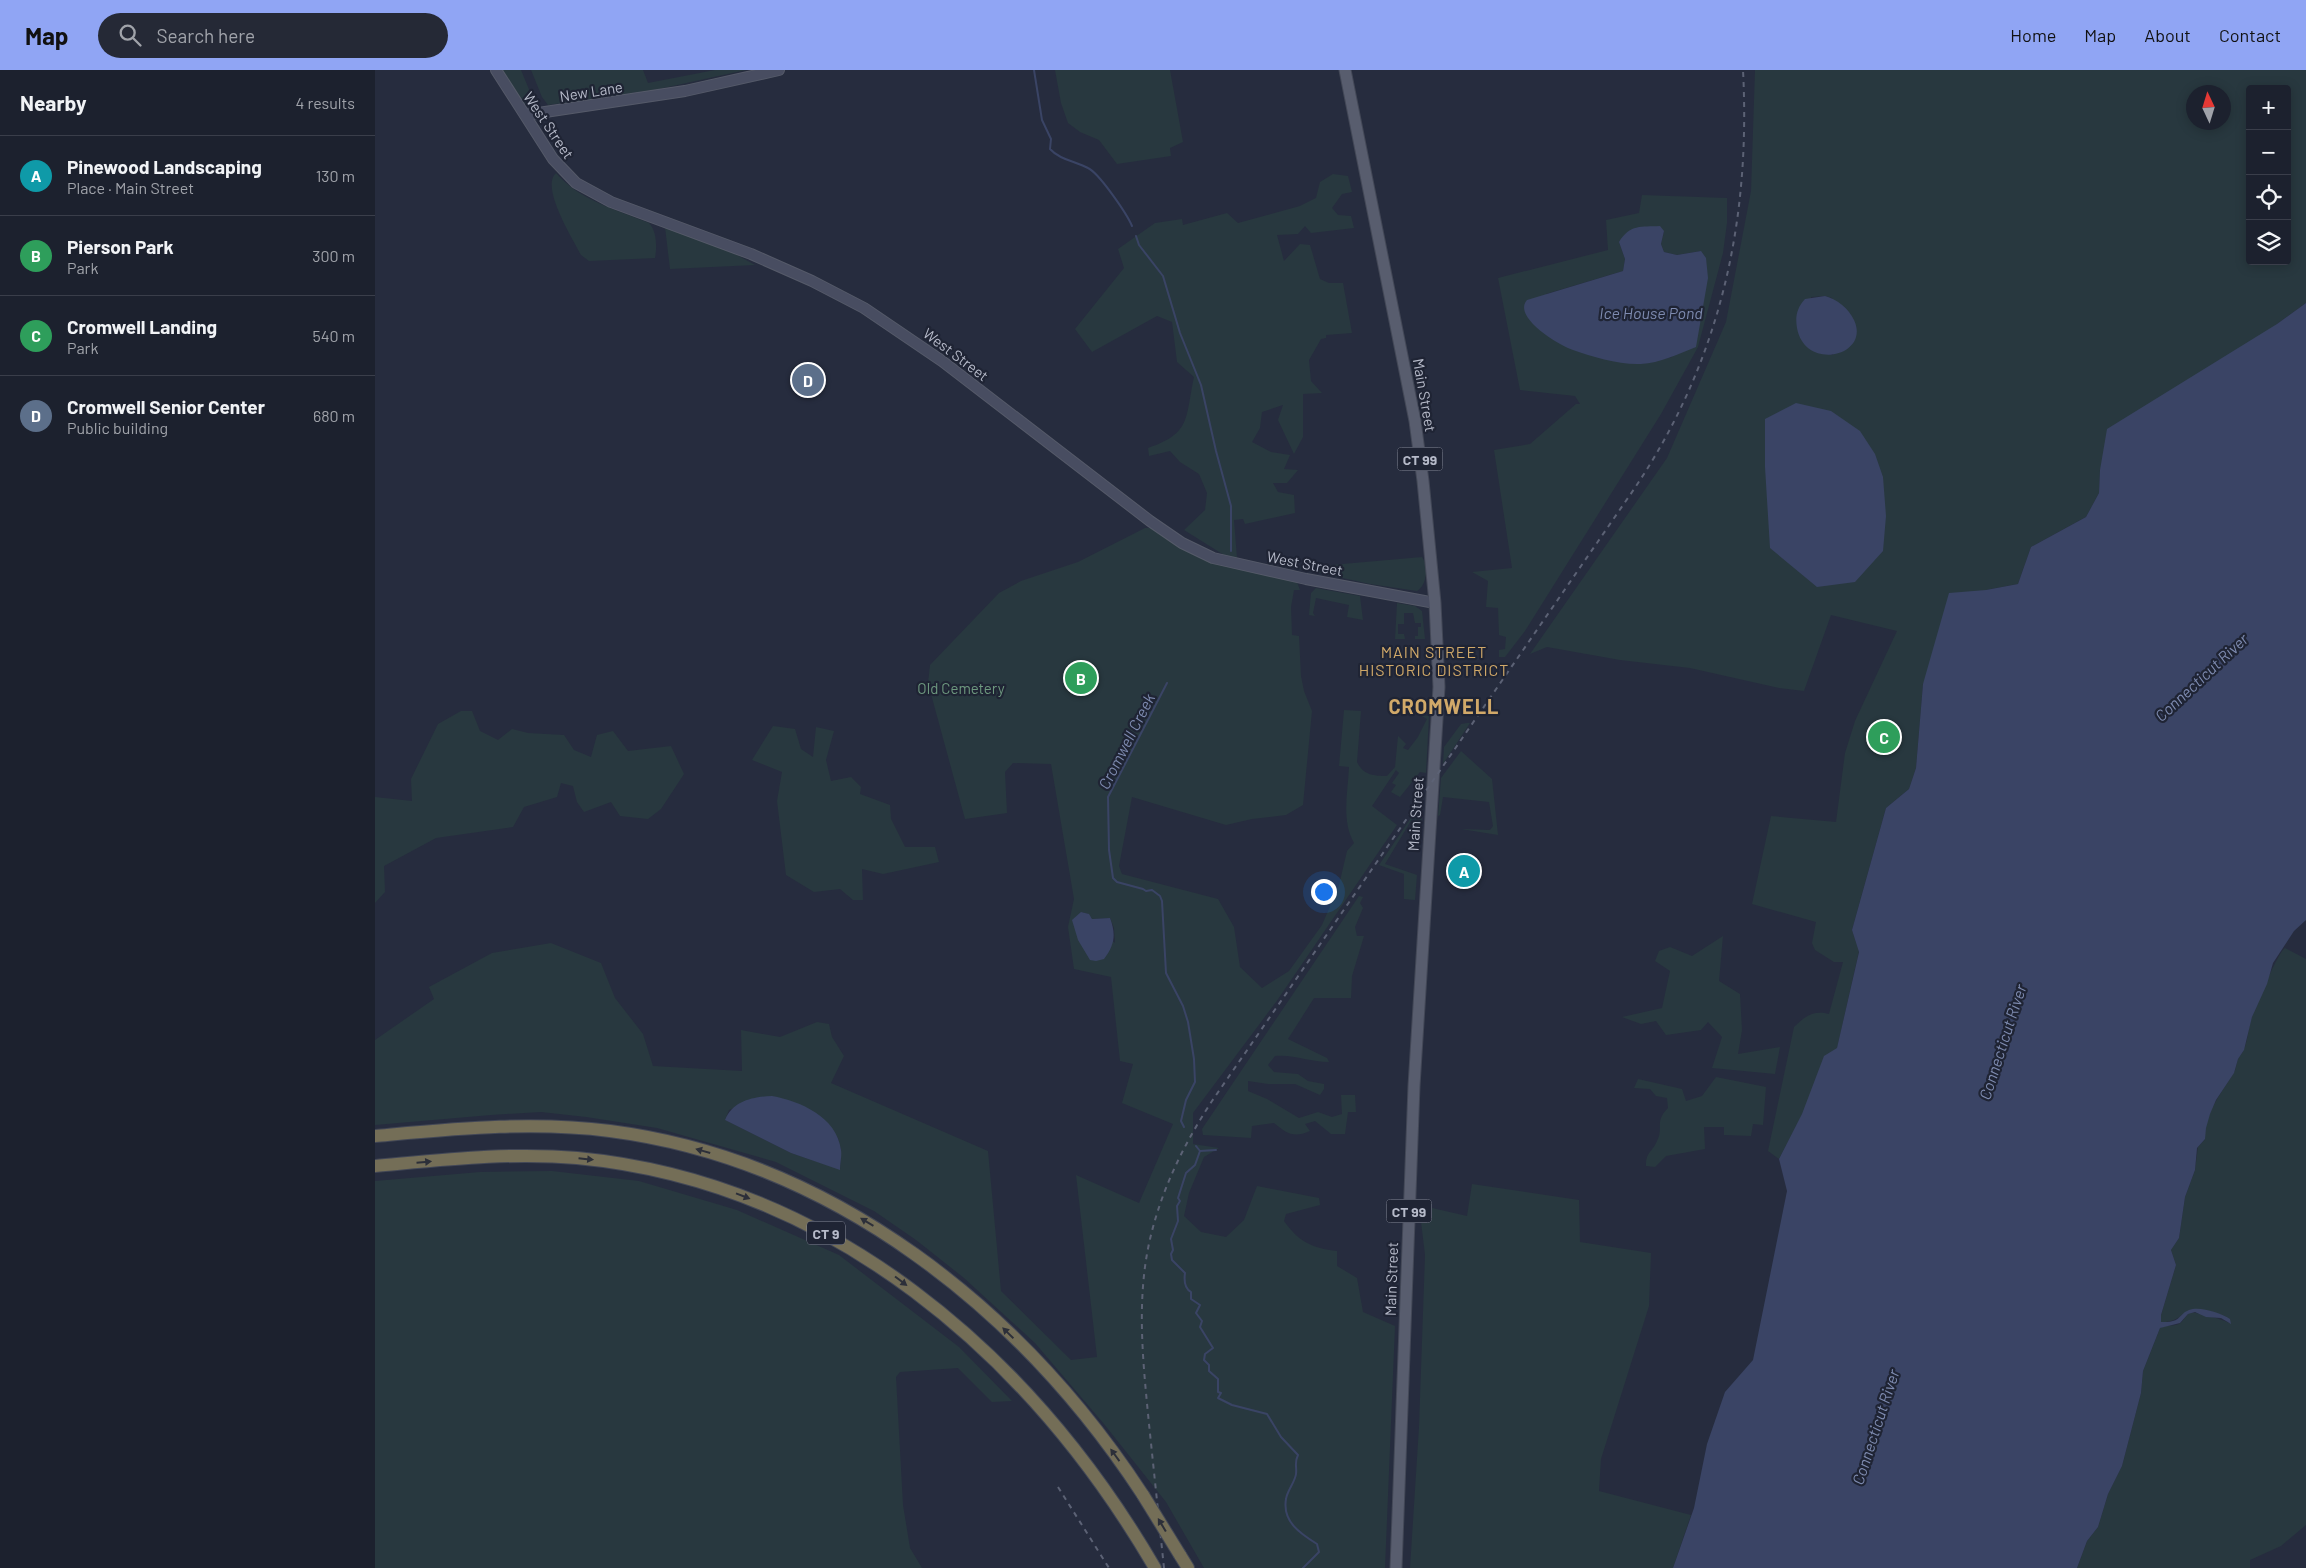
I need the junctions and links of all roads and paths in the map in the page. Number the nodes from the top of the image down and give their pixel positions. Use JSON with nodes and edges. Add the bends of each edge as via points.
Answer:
{"nodes":[{"id":1,"x":495,"y":70,"type":"edge"},
{"id":2,"x":779,"y":70,"type":"edge"},
{"id":3,"x":1345,"y":70,"type":"edge"},
{"id":4,"x":525,"y":116,"type":"junction"},
{"id":5,"x":1435,"y":603,"type":"junction"},
{"id":6,"x":375,"y":1136,"type":"edge"},
{"id":7,"x":375,"y":1166,"type":"edge"},
{"id":8,"x":1153,"y":1564,"type":"edge"},
{"id":9,"x":1188,"y":1568,"type":"edge"},
{"id":10,"x":1396,"y":1568,"type":"edge"}],
"edges":[{"from":1,"to":4,"type":"main road","name":"West Street"},
{"from":2,"to":4,"type":"main road","name":"New Lane","via":[[685,91]]},
{"from":3,"to":5,"type":"main road","name":"Main Street","number":"CT 99","via":[[1413,406]]},
{"from":4,"to":5,"type":"main road","name":"West Street","via":[[560,168],[585,189],[611,202],[751,254],[864,308],[942,361],[1150,521],[1197,551],[1243,566]]},
{"from":5,"to":10,"type":"main road","name":"Main Street","number":"CT 99","via":[[1439,706],[1414,1086]]},
{"from":9,"to":6,"type":"highway","number":"CT 9","one_way":true,"bridge":true,"via":[[1115,1454],[1022,1346],[938,1271],[856,1215],[802,1187],[750,1166],[702,1150],[610,1131],[512,1125]]},
{"from":7,"to":8,"type":"highway","number":"CT 9","one_way":true,"via":[[498,1156],[605,1161],[703,1182],[809,1224],[903,1282],[990,1358],[1069,1445]]}]}
